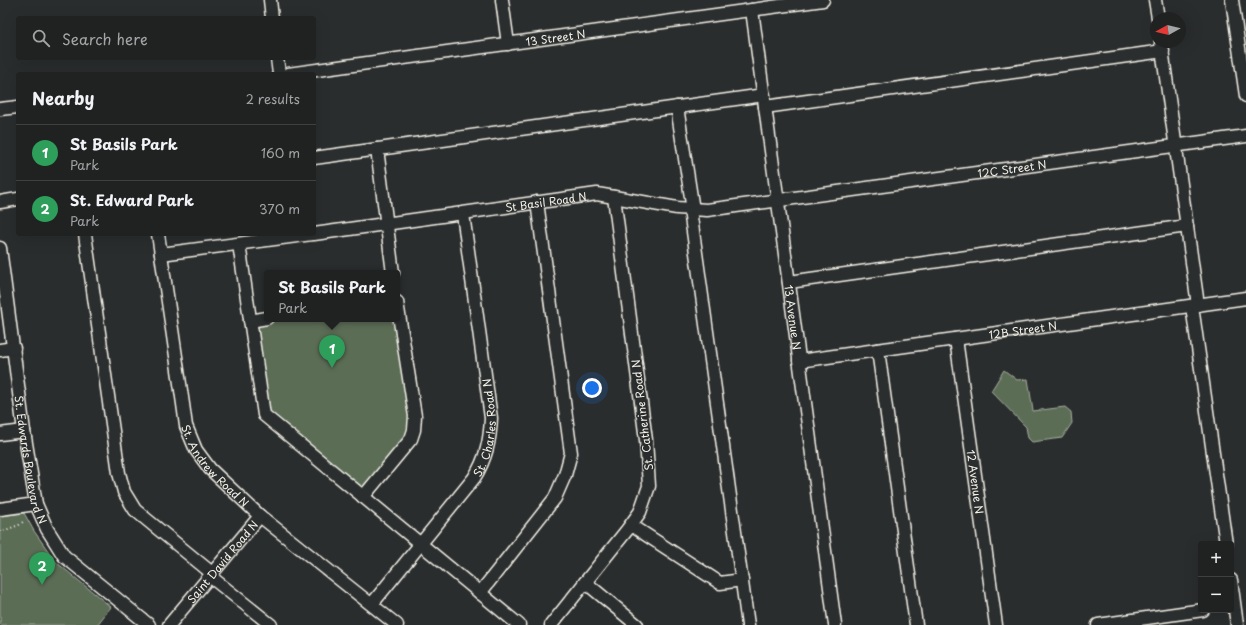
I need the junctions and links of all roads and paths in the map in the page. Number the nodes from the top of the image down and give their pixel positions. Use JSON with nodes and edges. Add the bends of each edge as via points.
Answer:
{"nodes":[{"id":1,"x":270,"y":0,"type":"edge"},
{"id":2,"x":502,"y":0,"type":"edge"},
{"id":3,"x":823,"y":0,"type":"edge"},
{"id":4,"x":1155,"y":0,"type":"edge"},
{"id":5,"x":1232,"y":0,"type":"edge"},
{"id":6,"x":771,"y":4,"type":"edge"},
{"id":7,"x":752,"y":10,"type":"junction"},
{"id":8,"x":1157,"y":12,"type":"edge"},
{"id":9,"x":272,"y":16,"type":"edge"},
{"id":10,"x":508,"y":44,"type":"junction"},
{"id":11,"x":1150,"y":48,"type":"edge"},
{"id":12,"x":1162,"y":48,"type":"edge"},
{"id":13,"x":277,"y":60,"type":"edge"},
{"id":14,"x":279,"y":72,"type":"edge"},
{"id":15,"x":303,"y":72,"type":"edge"},
{"id":16,"x":1246,"y":96,"type":"edge"},
{"id":17,"x":764,"y":101,"type":"junction"},
{"id":18,"x":16,"y":107,"type":"edge"},
{"id":19,"x":677,"y":107,"type":"junction"},
{"id":20,"x":0,"y":109,"type":"edge"},
{"id":21,"x":1246,"y":136,"type":"edge"},
{"id":22,"x":1176,"y":146,"type":"junction"},
{"id":23,"x":376,"y":149,"type":"junction"},
{"id":24,"x":316,"y":158,"type":"edge"},
{"id":25,"x":614,"y":197,"type":"junction"},
{"id":26,"x":16,"y":199,"type":"edge"},
{"id":27,"x":777,"y":199,"type":"junction"},
{"id":28,"x":0,"y":202,"type":"edge"},
{"id":29,"x":537,"y":202,"type":"junction"},
{"id":30,"x":692,"y":210,"type":"junction"},
{"id":31,"x":463,"y":214,"type":"junction"},
{"id":32,"x":387,"y":224,"type":"junction"},
{"id":33,"x":1187,"y":226,"type":"junction"},
{"id":34,"x":316,"y":234,"type":"edge"},
{"id":35,"x":86,"y":236,"type":"edge"},
{"id":36,"x":158,"y":236,"type":"edge"},
{"id":37,"x":298,"y":236,"type":"edge"},
{"id":38,"x":239,"y":244,"type":"junction"},
{"id":39,"x":0,"y":248,"type":"edge"},
{"id":40,"x":161,"y":254,"type":"junction"},
{"id":41,"x":393,"y":270,"type":"edge"},
{"id":42,"x":2,"y":276,"type":"edge"},
{"id":43,"x":789,"y":282,"type":"junction"},
{"id":44,"x":1246,"y":298,"type":"edge"},
{"id":45,"x":1195,"y":306,"type":"junction"},
{"id":46,"x":264,"y":319,"type":"edge"},
{"id":47,"x":250,"y":321,"type":"junction"},
{"id":48,"x":400,"y":321,"type":"edge"},
{"id":49,"x":956,"y":339,"type":"junction"},
{"id":50,"x":14,"y":348,"type":"junction"},
{"id":51,"x":0,"y":350,"type":"edge"},
{"id":52,"x":878,"y":350,"type":"junction"},
{"id":53,"x":799,"y":361,"type":"junction"},
{"id":54,"x":24,"y":431,"type":"junction"},
{"id":55,"x":0,"y":434,"type":"edge"},
{"id":56,"x":363,"y":497,"type":"junction"},
{"id":57,"x":36,"y":504,"type":"junction"},
{"id":58,"x":0,"y":509,"type":"edge"},
{"id":59,"x":260,"y":516,"type":"junction"},
{"id":60,"x":24,"y":521,"type":"dead end"},
{"id":61,"x":631,"y":525,"type":"junction"},
{"id":62,"x":0,"y":532,"type":"edge"},
{"id":63,"x":1226,"y":541,"type":"edge"},
{"id":64,"x":421,"y":544,"type":"junction"},
{"id":65,"x":212,"y":576,"type":"junction"},
{"id":66,"x":742,"y":580,"type":"junction"},
{"id":67,"x":585,"y":582,"type":"junction"},
{"id":68,"x":1234,"y":592,"type":"edge"},
{"id":69,"x":480,"y":593,"type":"junction"},
{"id":70,"x":372,"y":604,"type":"junction"},
{"id":71,"x":1237,"y":605,"type":"edge"},
{"id":72,"x":1198,"y":611,"type":"edge"},
{"id":73,"x":1157,"y":621,"type":"edge"},
{"id":74,"x":149,"y":625,"type":"edge"},
{"id":75,"x":169,"y":625,"type":"edge"},
{"id":76,"x":271,"y":625,"type":"edge"},
{"id":77,"x":397,"y":625,"type":"edge"},
{"id":78,"x":519,"y":625,"type":"edge"},
{"id":79,"x":551,"y":625,"type":"edge"},
{"id":80,"x":637,"y":625,"type":"edge"},
{"id":81,"x":748,"y":625,"type":"edge"},
{"id":82,"x":835,"y":625,"type":"edge"},
{"id":83,"x":916,"y":625,"type":"edge"},
{"id":84,"x":996,"y":625,"type":"edge"},
{"id":85,"x":1098,"y":625,"type":"edge"},
{"id":86,"x":1237,"y":625,"type":"edge"}],
"edges":[{"from":1,"to":9,"type":"street"},
{"from":2,"to":10,"type":"street"},
{"from":3,"to":6,"type":"street","name":"13 Street N"},
{"from":4,"to":8,"type":"street"},
{"from":5,"to":16,"type":"street"},
{"from":6,"to":7,"type":"street","name":"13 Street N"},
{"from":7,"to":10,"type":"street","name":"13 Street N"},
{"from":7,"to":17,"type":"street","name":"13 Avenue N"},
{"from":10,"to":15,"type":"street","name":"13 Street N"},
{"from":11,"to":17,"type":"street"},
{"from":12,"to":22,"type":"street"},
{"from":13,"to":14,"type":"street"},
{"from":17,"to":19,"type":"street"},
{"from":17,"to":27,"type":"street","name":"13 Avenue N"},
{"from":18,"to":20,"type":"street"},
{"from":19,"to":23,"type":"street"},
{"from":19,"to":30,"type":"street"},
{"from":21,"to":22,"type":"street","name":"12C Street N"},
{"from":22,"to":27,"type":"street","name":"12C Street N"},
{"from":22,"to":33,"type":"street"},
{"from":23,"to":24,"type":"street"},
{"from":23,"to":32,"type":"street"},
{"from":25,"to":29,"type":"street","name":"St Basil Road N","via":[[597,194]]},
{"from":25,"to":30,"type":"street","name":"St Basil Road N"},
{"from":25,"to":61,"type":"street","name":"St. Catherine Road N","via":[[650,478],[640,512]]},
{"from":26,"to":28,"type":"street"},
{"from":27,"to":30,"type":"street","name":"St Basil Road N"},
{"from":27,"to":43,"type":"street","name":"13 Avenue N"},
{"from":29,"to":31,"type":"street","name":"St Basil Road N"},
{"from":29,"to":69,"type":"street","via":[[571,452],[555,498]]},
{"from":30,"to":66,"type":"street"},
{"from":31,"to":32,"type":"street","name":"St Basil Road N"},
{"from":31,"to":64,"type":"street","name":"St. Charles Road N","via":[[489,401],[490,433],[484,459],[474,478]]},
{"from":32,"to":34,"type":"street","name":"St Basil Road N"},
{"from":32,"to":41,"type":"street"},
{"from":33,"to":43,"type":"street"},
{"from":33,"to":45,"type":"street"},
{"from":35,"to":65,"type":"street","via":[[119,473],[124,492],[134,510]]},
{"from":36,"to":40,"type":"street","name":"St. Andrew Road N"},
{"from":37,"to":38,"type":"street","name":"St Basil Road N"},
{"from":38,"to":40,"type":"street","name":"St Basil Road N"},
{"from":38,"to":47,"type":"street"},
{"from":39,"to":42,"type":"street","name":"St. Edwards Boulevard N"},
{"from":40,"to":59,"type":"street","name":"St. Andrew Road N","via":[[186,426],[196,450],[210,469]]},
{"from":42,"to":50,"type":"street","name":"St. Edwards Boulevard N"},
{"from":43,"to":53,"type":"street","name":"13 Avenue N"},
{"from":44,"to":45,"type":"street","name":"12B Street N"},
{"from":45,"to":49,"type":"street","name":"12B Street N"},
{"from":45,"to":63,"type":"street"},
{"from":46,"to":47,"type":"street"},
{"from":47,"to":56,"type":"street","via":[[264,415]]},
{"from":48,"to":56,"type":"street","via":[[415,416],[414,430],[411,439]]},
{"from":49,"to":52,"type":"street","name":"12B Street N"},
{"from":49,"to":84,"type":"street","name":"12 Avenue N"},
{"from":50,"to":51,"type":"street"},
{"from":50,"to":54,"type":"street","name":"St. Edwards Boulevard N"},
{"from":52,"to":53,"type":"street","name":"12B Street N"},
{"from":52,"to":83,"type":"street"},
{"from":53,"to":82,"type":"street","name":"13 Avenue N"},
{"from":54,"to":55,"type":"street"},
{"from":54,"to":57,"type":"street","name":"St. Edwards Boulevard N"},
{"from":56,"to":64,"type":"street"},
{"from":57,"to":58,"type":"street"},
{"from":57,"to":74,"type":"street","name":"St. Edwards Boulevard N","via":[[47,529],[64,556]]},
{"from":59,"to":65,"type":"street","name":"Saint David Road N"},
{"from":59,"to":70,"type":"street","name":"St. Andrew Road N"},
{"from":60,"to":62,"type":"path"},
{"from":61,"to":66,"type":"street","via":[[720,583]]},
{"from":61,"to":67,"type":"street","name":"St. Catherine Road N"},
{"from":64,"to":69,"type":"street"},
{"from":64,"to":70,"type":"street","name":"St. Charles Road N"},
{"from":65,"to":75,"type":"street","name":"Saint David Road N"},
{"from":65,"to":76,"type":"street"},
{"from":66,"to":81,"type":"street"},
{"from":67,"to":79,"type":"street","name":"St. Catherine Road N"},
{"from":67,"to":80,"type":"street"},
{"from":68,"to":71,"type":"street"},
{"from":69,"to":78,"type":"street"},
{"from":70,"to":77,"type":"street","name":"St. Andrew Road N"},
{"from":71,"to":86,"type":"street"},
{"from":72,"to":73,"type":"street"},
{"from":73,"to":85,"type":"street"}]}
